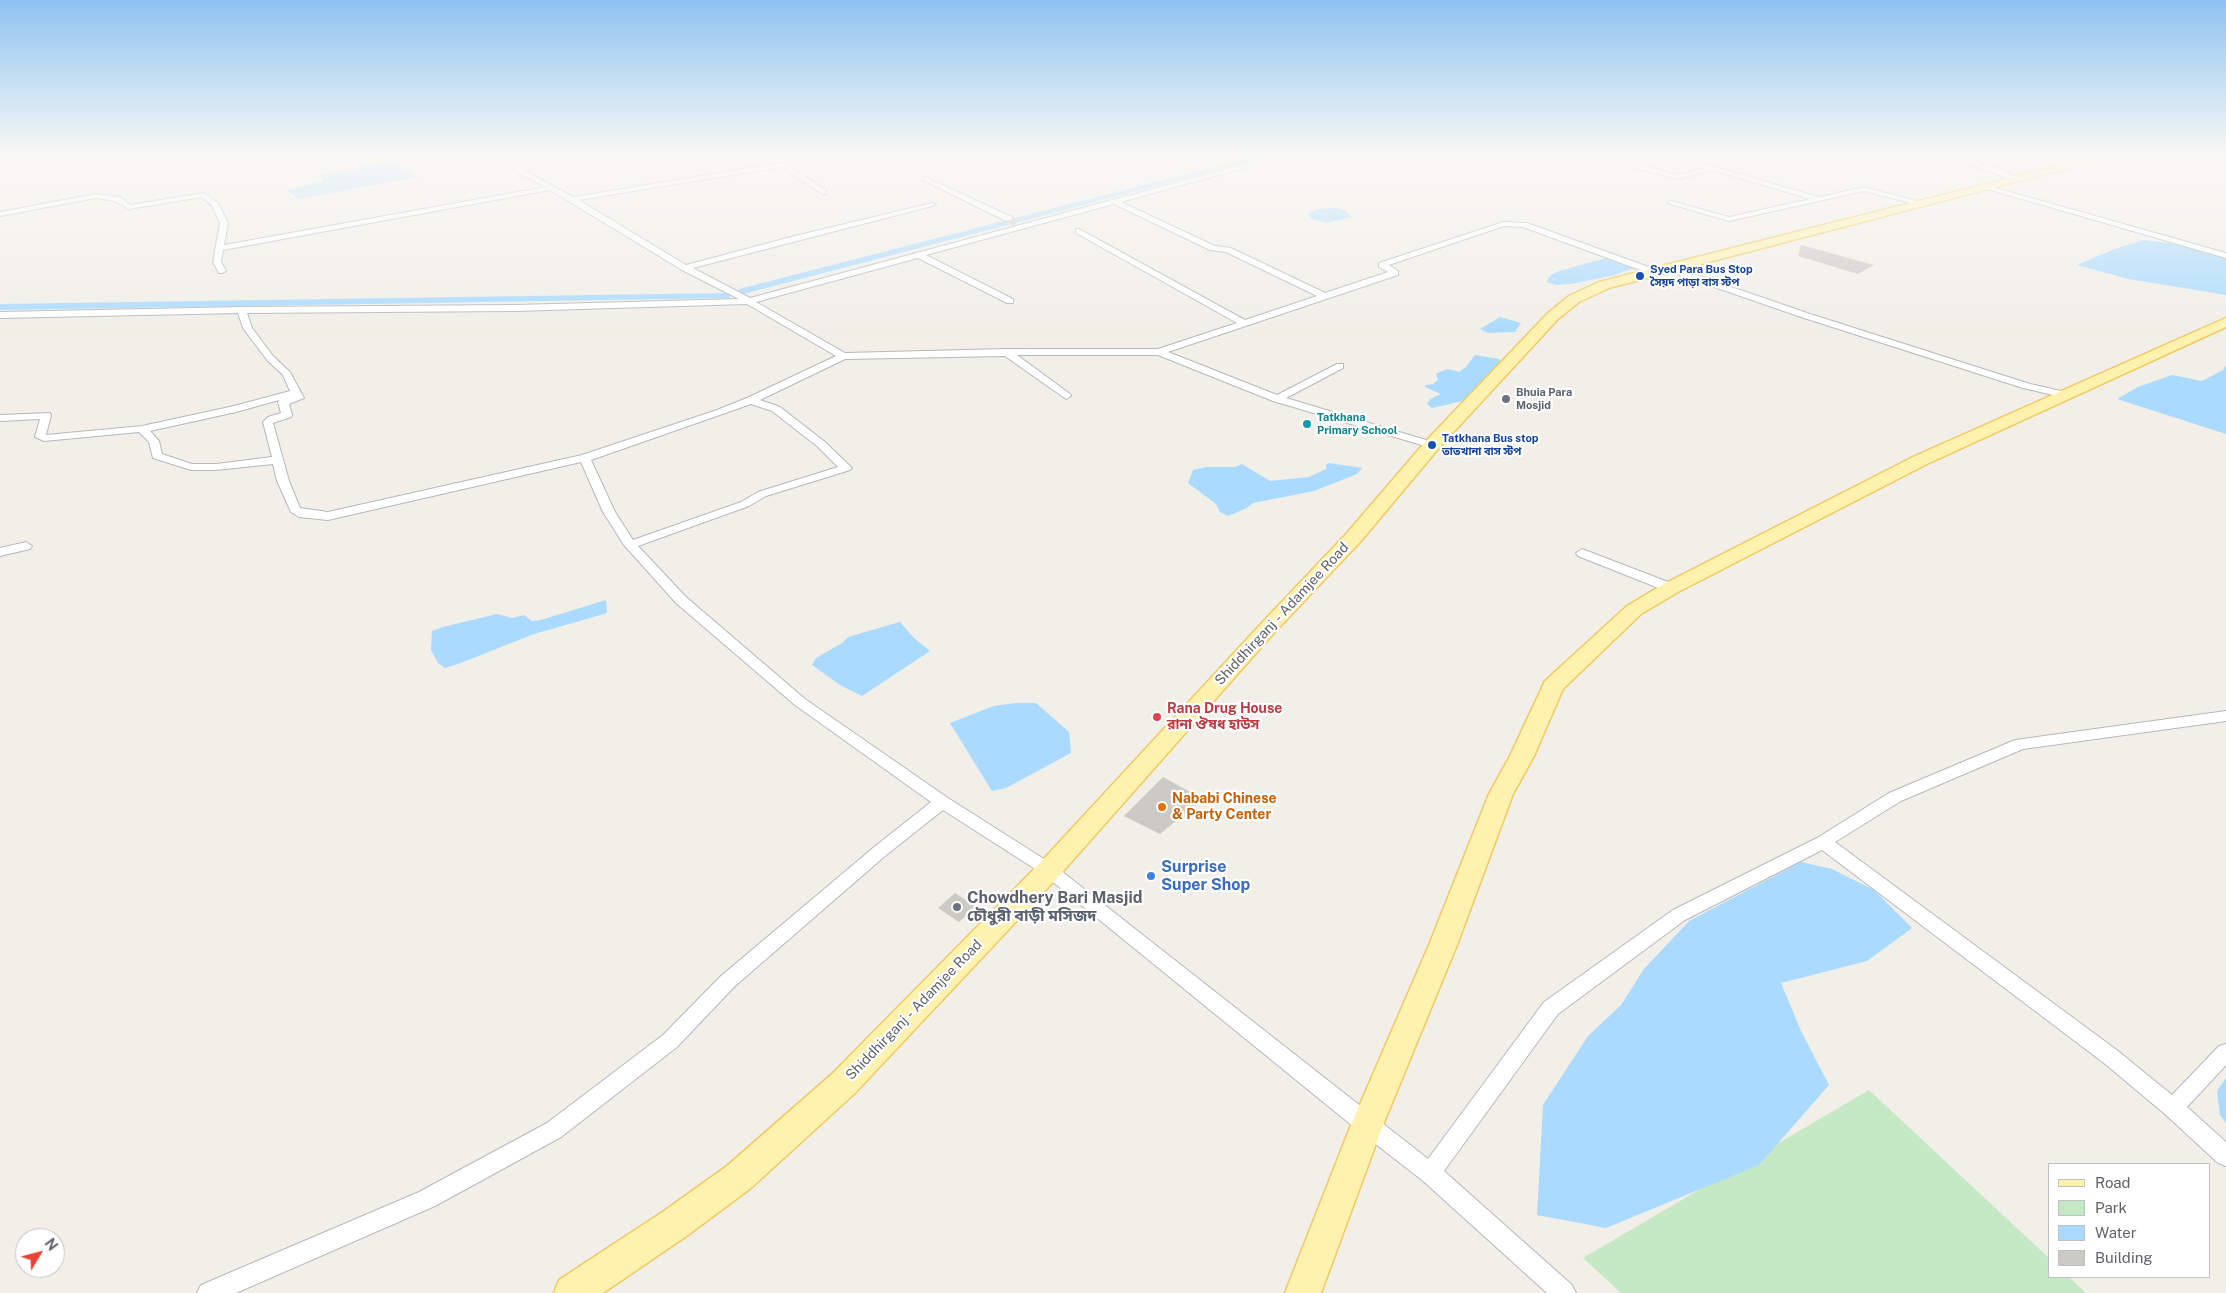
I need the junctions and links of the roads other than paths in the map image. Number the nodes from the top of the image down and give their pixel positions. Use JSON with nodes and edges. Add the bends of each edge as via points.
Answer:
{"nodes":[{"id":1,"x":220,"y":216,"type":"edge"},
{"id":2,"x":395,"y":216,"type":"edge"},
{"id":3,"x":599,"y":216,"type":"edge"},
{"id":4,"x":885,"y":216,"type":"edge"},
{"id":5,"x":1004,"y":216,"type":"tunnel mouth"},
{"id":6,"x":1059,"y":216,"type":"edge"},
{"id":7,"x":1145,"y":216,"type":"edge"},
{"id":8,"x":1723,"y":216,"type":"edge"},
{"id":9,"x":1737,"y":216,"type":"edge"},
{"id":10,"x":1873,"y":216,"type":"edge"},
{"id":11,"x":2088,"y":216,"type":"edge"},
{"id":12,"x":1009,"y":219,"type":"tunnel mouth"},
{"id":13,"x":1079,"y":231,"type":"dead end"},
{"id":14,"x":220,"y":248,"type":"junction"},
{"id":15,"x":918,"y":255,"type":"junction"},
{"id":16,"x":2226,"y":256,"type":"edge"},
{"id":17,"x":685,"y":268,"type":"junction"},
{"id":18,"x":1661,"y":270,"type":"junction"},
{"id":19,"x":222,"y":271,"type":"dead end"},
{"id":20,"x":1326,"y":297,"type":"junction"},
{"id":21,"x":749,"y":301,"type":"junction"},
{"id":22,"x":1010,"y":301,"type":"dead end"},
{"id":23,"x":242,"y":310,"type":"junction"},
{"id":24,"x":0,"y":316,"type":"edge"},
{"id":25,"x":2226,"y":322,"type":"edge"},
{"id":26,"x":1244,"y":323,"type":"junction"},
{"id":27,"x":1006,"y":352,"type":"junction"},
{"id":28,"x":1159,"y":352,"type":"junction"},
{"id":29,"x":843,"y":356,"type":"junction"},
{"id":30,"x":1340,"y":366,"type":"dead end"},
{"id":31,"x":296,"y":393,"type":"junction"},
{"id":32,"x":2066,"y":395,"type":"junction"},
{"id":33,"x":1066,"y":396,"type":"dead end"},
{"id":34,"x":1277,"y":399,"type":"junction"},
{"id":35,"x":752,"y":400,"type":"junction"},
{"id":36,"x":0,"y":418,"type":"edge"},
{"id":37,"x":142,"y":429,"type":"junction"},
{"id":38,"x":1432,"y":445,"type":"junction"},
{"id":39,"x":585,"y":458,"type":"junction"},
{"id":40,"x":278,"y":460,"type":"junction"},
{"id":41,"x":630,"y":545,"type":"junction"},
{"id":42,"x":26,"y":546,"type":"dead end"},
{"id":43,"x":0,"y":552,"type":"edge"},
{"id":44,"x":1582,"y":553,"type":"dead end"},
{"id":45,"x":1672,"y":588,"type":"junction"},
{"id":46,"x":2226,"y":716,"type":"edge"},
{"id":47,"x":942,"y":802,"type":"junction"},
{"id":48,"x":1822,"y":842,"type":"junction"},
{"id":49,"x":1050,"y":870,"type":"junction"},
{"id":50,"x":2226,"y":1052,"type":"edge"},
{"id":51,"x":2173,"y":1108,"type":"junction"},
{"id":52,"x":1367,"y":1125,"type":"junction"},
{"id":53,"x":2226,"y":1156,"type":"edge"},
{"id":54,"x":1430,"y":1173,"type":"junction"},
{"id":55,"x":209,"y":1293,"type":"edge"},
{"id":56,"x":572,"y":1293,"type":"edge"},
{"id":57,"x":1303,"y":1293,"type":"edge"},
{"id":58,"x":1564,"y":1293,"type":"edge"}],
"edges":[{"from":1,"to":14,"type":"street","via":[[224,223]]},
{"from":2,"to":14,"type":"street"},
{"from":3,"to":17,"type":"street"},
{"from":4,"to":17,"type":"street"},
{"from":5,"to":12,"type":"street"},
{"from":6,"to":15,"type":"street"},
{"from":7,"to":20,"type":"street","via":[[1213,248],[1228,250]]},
{"from":8,"to":9,"type":"street"},
{"from":10,"to":18,"type":"main road","name":"Shiddhirganj - Adamjee Road"},
{"from":11,"to":16,"type":"street"},
{"from":13,"to":26,"type":"street"},
{"from":14,"to":19,"type":"street","via":[[217,262]]},
{"from":15,"to":21,"type":"street"},
{"from":15,"to":22,"type":"street"},
{"from":17,"to":21,"type":"street"},
{"from":18,"to":20,"type":"street","via":[[1524,225],[1503,224],[1385,263],[1382,265],[1395,273]]},
{"from":18,"to":32,"type":"street","via":[[1980,372]]},
{"from":18,"to":38,"type":"main road","name":"Shiddhirganj - Adamjee Road","via":[[1604,285],[1574,299],[1535,334]]},
{"from":20,"to":26,"type":"street"},
{"from":21,"to":23,"type":"street","via":[[516,308]]},
{"from":21,"to":29,"type":"street"},
{"from":23,"to":24,"type":"street"},
{"from":23,"to":31,"type":"street","via":[[248,328],[270,358],[287,374]]},
{"from":25,"to":32,"type":"main road"},
{"from":26,"to":28,"type":"street"},
{"from":27,"to":28,"type":"street"},
{"from":27,"to":29,"type":"street"},
{"from":27,"to":33,"type":"street"},
{"from":28,"to":34,"type":"street"},
{"from":29,"to":35,"type":"street"},
{"from":30,"to":34,"type":"street"},
{"from":31,"to":37,"type":"street"},
{"from":31,"to":40,"type":"street","via":[[298,399],[283,402],[287,415],[268,420]]},
{"from":32,"to":45,"type":"main road","via":[[1922,460]]},
{"from":34,"to":38,"type":"street"},
{"from":35,"to":39,"type":"street"},
{"from":35,"to":41,"type":"street","via":[[776,410],[821,444],[846,468],[762,494],[745,504]]},
{"from":36,"to":37,"type":"street","via":[[46,415],[41,438]]},
{"from":37,"to":40,"type":"street","via":[[154,440],[157,456],[191,467]]},
{"from":38,"to":49,"type":"main road","name":"Shiddhirganj - Adamjee Road","via":[[1354,537]]},
{"from":39,"to":40,"type":"street","via":[[328,516],[306,515],[294,510]]},
{"from":39,"to":41,"type":"street","via":[[609,512]]},
{"from":41,"to":47,"type":"street","via":[[681,600],[800,702]]},
{"from":42,"to":43,"type":"street"},
{"from":44,"to":45,"type":"street"},
{"from":45,"to":52,"type":"main road","via":[[1634,610],[1554,686],[1501,794],[1443,945]]},
{"from":46,"to":48,"type":"street","via":[[2020,744],[1895,797]]},
{"from":47,"to":49,"type":"street"},
{"from":47,"to":55,"type":"street","via":[[728,981],[670,1041],[554,1130],[427,1199]]},
{"from":48,"to":51,"type":"street","via":[[2111,1057]]},
{"from":48,"to":54,"type":"street","via":[[1679,915],[1551,1008]]},
{"from":49,"to":52,"type":"street"},
{"from":49,"to":56,"type":"main road","name":"Shiddhirganj - Adamjee Road","via":[[843,1084],[795,1128],[739,1176],[676,1223]]},
{"from":50,"to":51,"type":"street"},
{"from":51,"to":53,"type":"street"},
{"from":52,"to":54,"type":"street"},
{"from":52,"to":57,"type":"main road"},
{"from":54,"to":58,"type":"street"}]}
